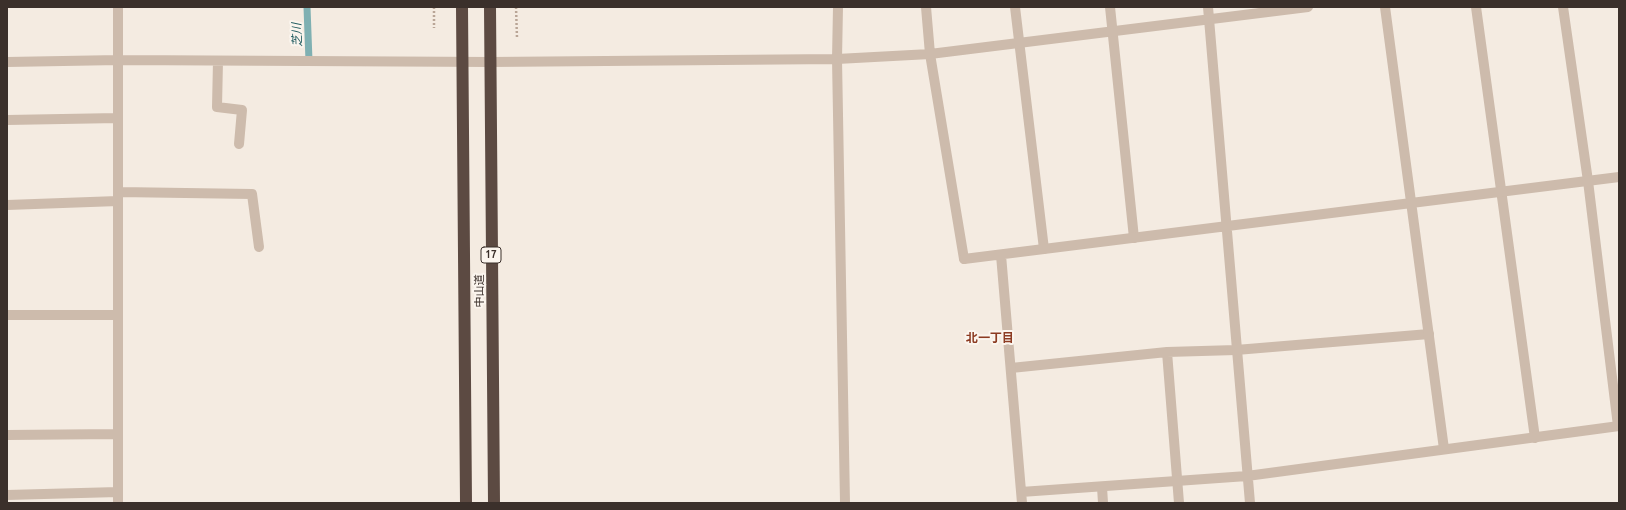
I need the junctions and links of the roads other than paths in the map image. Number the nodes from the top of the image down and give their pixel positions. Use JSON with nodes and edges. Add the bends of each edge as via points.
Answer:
{"nodes":[{"id":1,"x":118,"y":7,"type":"edge"},
{"id":2,"x":462,"y":7,"type":"edge"},
{"id":3,"x":490,"y":7,"type":"edge"},
{"id":4,"x":838,"y":7,"type":"edge"},
{"id":5,"x":926,"y":7,"type":"edge"},
{"id":6,"x":1015,"y":7,"type":"edge"},
{"id":7,"x":1110,"y":7,"type":"edge"},
{"id":8,"x":1208,"y":7,"type":"edge"},
{"id":9,"x":1303,"y":7,"type":"edge"},
{"id":10,"x":1385,"y":7,"type":"edge"},
{"id":11,"x":1476,"y":7,"type":"edge"},
{"id":12,"x":1563,"y":7,"type":"edge"},
{"id":13,"x":1210,"y":19,"type":"junction"},
{"id":14,"x":1113,"y":31,"type":"junction"},
{"id":15,"x":1019,"y":43,"type":"junction"},
{"id":16,"x":930,"y":54,"type":"junction"},
{"id":17,"x":837,"y":59,"type":"junction"},
{"id":18,"x":119,"y":60,"type":"junction"},
{"id":19,"x":218,"y":61,"type":"junction"},
{"id":20,"x":7,"y":62,"type":"edge"},
{"id":21,"x":463,"y":62,"type":"junction"},
{"id":22,"x":490,"y":62,"type":"junction"},
{"id":23,"x":118,"y":118,"type":"junction"},
{"id":24,"x":7,"y":120,"type":"edge"},
{"id":25,"x":239,"y":144,"type":"dead end"},
{"id":26,"x":1619,"y":178,"type":"edge"},
{"id":27,"x":1588,"y":181,"type":"junction"},
{"id":28,"x":1502,"y":192,"type":"junction"},
{"id":29,"x":119,"y":197,"type":"junction"},
{"id":30,"x":1411,"y":204,"type":"junction"},
{"id":31,"x":7,"y":205,"type":"edge"},
{"id":32,"x":1227,"y":226,"type":"junction"},
{"id":33,"x":1134,"y":238,"type":"junction"},
{"id":34,"x":259,"y":247,"type":"dead end"},
{"id":35,"x":1044,"y":249,"type":"junction"},
{"id":36,"x":1001,"y":255,"type":"junction"},
{"id":37,"x":7,"y":315,"type":"edge"},
{"id":38,"x":118,"y":315,"type":"junction"},
{"id":39,"x":1429,"y":334,"type":"junction"},
{"id":40,"x":1236,"y":350,"type":"junction"},
{"id":41,"x":1167,"y":352,"type":"junction"},
{"id":42,"x":1011,"y":368,"type":"junction"},
{"id":43,"x":1618,"y":426,"type":"edge"},
{"id":44,"x":118,"y":434,"type":"junction"},
{"id":45,"x":7,"y":435,"type":"edge"},
{"id":46,"x":1535,"y":438,"type":"junction"},
{"id":47,"x":1444,"y":450,"type":"junction"},
{"id":48,"x":1247,"y":476,"type":"junction"},
{"id":49,"x":1177,"y":481,"type":"junction"},
{"id":50,"x":1102,"y":486,"type":"junction"},
{"id":51,"x":118,"y":492,"type":"junction"},
{"id":52,"x":1021,"y":492,"type":"junction"},
{"id":53,"x":7,"y":495,"type":"edge"},
{"id":54,"x":118,"y":503,"type":"edge"},
{"id":55,"x":466,"y":503,"type":"edge"},
{"id":56,"x":494,"y":503,"type":"edge"},
{"id":57,"x":845,"y":503,"type":"edge"},
{"id":58,"x":1022,"y":503,"type":"edge"},
{"id":59,"x":1103,"y":503,"type":"edge"},
{"id":60,"x":1179,"y":503,"type":"edge"},
{"id":61,"x":1250,"y":503,"type":"edge"}],
"edges":[{"from":1,"to":18,"type":"street"},
{"from":2,"to":21,"type":"highway","name":"中山道"},
{"from":3,"to":22,"type":"highway","name":"中山道","number":"17"},
{"from":4,"to":17,"type":"street"},
{"from":5,"to":16,"type":"street"},
{"from":6,"to":15,"type":"street"},
{"from":7,"to":14,"type":"street"},
{"from":8,"to":13,"type":"street"},
{"from":9,"to":13,"type":"street"},
{"from":10,"to":30,"type":"street"},
{"from":11,"to":28,"type":"street"},
{"from":12,"to":27,"type":"street"},
{"from":13,"to":14,"type":"street"},
{"from":13,"to":32,"type":"street"},
{"from":14,"to":15,"type":"street"},
{"from":14,"to":33,"type":"street"},
{"from":15,"to":16,"type":"street"},
{"from":15,"to":35,"type":"street"},
{"from":16,"to":17,"type":"street"},
{"from":16,"to":36,"type":"street","via":[[964,260]]},
{"from":17,"to":22,"type":"street"},
{"from":17,"to":57,"type":"street"},
{"from":18,"to":19,"type":"street"},
{"from":18,"to":20,"type":"street"},
{"from":18,"to":23,"type":"street"},
{"from":19,"to":21,"type":"street"},
{"from":19,"to":25,"type":"street","via":[[217,107],[242,110]]},
{"from":21,"to":22,"type":"street"},
{"from":21,"to":55,"type":"highway","name":"中山道"},
{"from":22,"to":56,"type":"highway","name":"中山道","number":"17"},
{"from":23,"to":24,"type":"street"},
{"from":23,"to":29,"type":"street"},
{"from":26,"to":27,"type":"street"},
{"from":27,"to":28,"type":"street"},
{"from":27,"to":43,"type":"street"},
{"from":28,"to":30,"type":"street"},
{"from":28,"to":46,"type":"street"},
{"from":29,"to":31,"type":"street"},
{"from":29,"to":34,"type":"street","via":[[252,194]]},
{"from":29,"to":38,"type":"street"},
{"from":30,"to":32,"type":"street"},
{"from":30,"to":39,"type":"street"},
{"from":32,"to":33,"type":"street"},
{"from":32,"to":40,"type":"street"},
{"from":33,"to":35,"type":"street"},
{"from":35,"to":36,"type":"street"},
{"from":36,"to":42,"type":"street"},
{"from":37,"to":38,"type":"street"},
{"from":38,"to":44,"type":"street"},
{"from":39,"to":40,"type":"street"},
{"from":39,"to":47,"type":"street"},
{"from":40,"to":41,"type":"street"},
{"from":40,"to":48,"type":"street"},
{"from":41,"to":42,"type":"street"},
{"from":41,"to":49,"type":"street"},
{"from":42,"to":52,"type":"street"},
{"from":43,"to":46,"type":"street"},
{"from":44,"to":45,"type":"street"},
{"from":44,"to":51,"type":"street"},
{"from":46,"to":47,"type":"street"},
{"from":47,"to":48,"type":"street"},
{"from":48,"to":49,"type":"street"},
{"from":48,"to":61,"type":"street"},
{"from":49,"to":50,"type":"street"},
{"from":49,"to":60,"type":"street"},
{"from":50,"to":52,"type":"street"},
{"from":50,"to":59,"type":"street"},
{"from":51,"to":53,"type":"street"},
{"from":51,"to":54,"type":"street"},
{"from":52,"to":58,"type":"street"}]}
